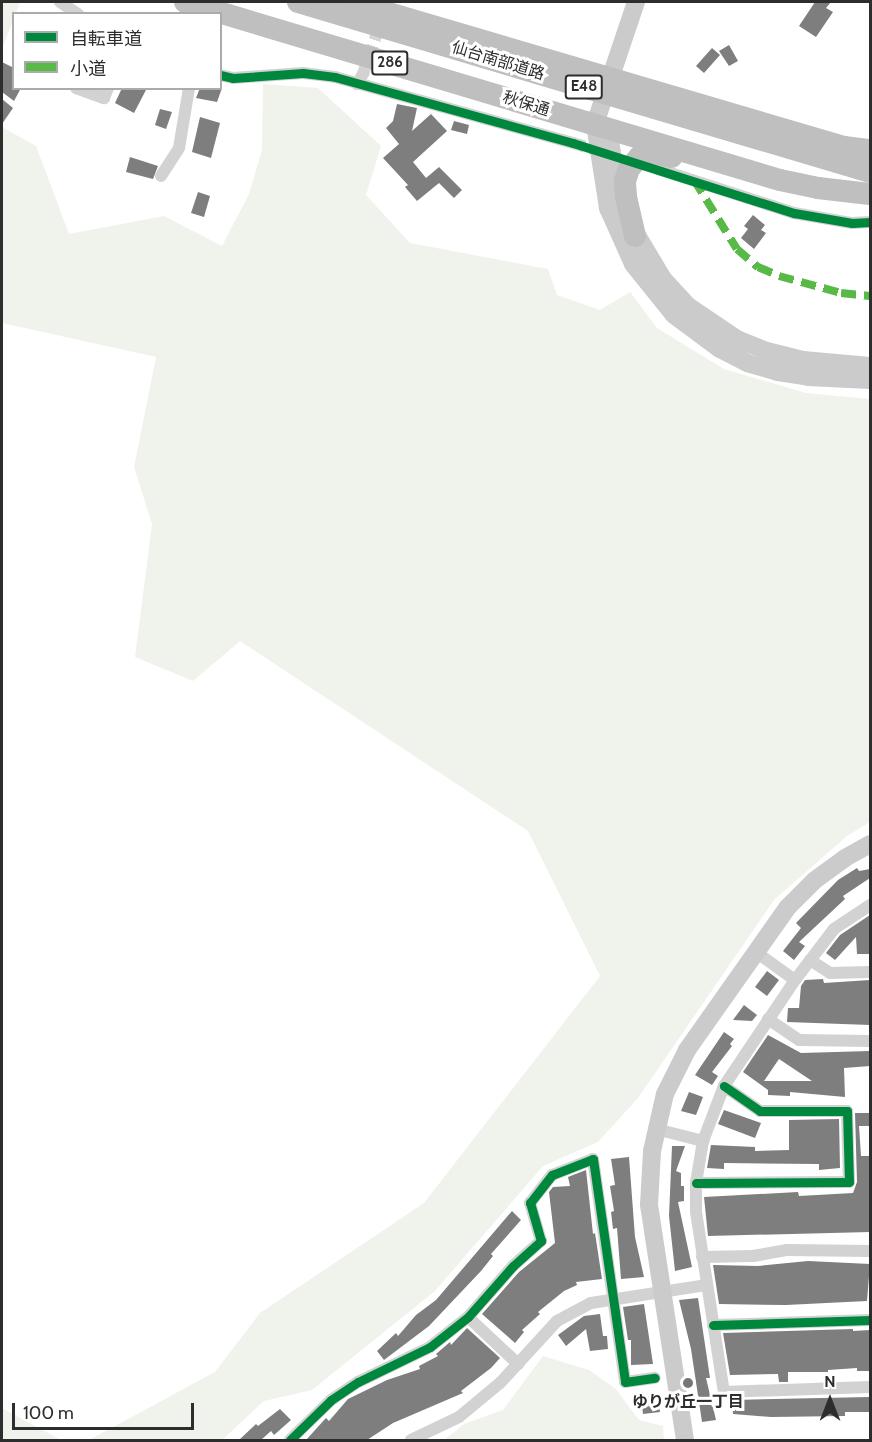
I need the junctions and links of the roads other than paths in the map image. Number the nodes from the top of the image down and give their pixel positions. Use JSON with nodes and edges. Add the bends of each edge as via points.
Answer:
{"nodes":[{"id":1,"x":60,"y":2,"type":"edge"},
{"id":2,"x":185,"y":2,"type":"edge"},
{"id":3,"x":298,"y":2,"type":"edge"},
{"id":4,"x":351,"y":2,"type":"edge"},
{"id":5,"x":636,"y":2,"type":"edge"},
{"id":6,"x":75,"y":12,"type":"edge"},
{"id":7,"x":219,"y":12,"type":"edge"},
{"id":8,"x":222,"y":13,"type":"edge"},
{"id":9,"x":222,"y":75,"type":"edge"},
{"id":10,"x":611,"y":77,"type":"junction"},
{"id":11,"x":82,"y":90,"type":"edge"},
{"id":12,"x":107,"y":90,"type":"edge"},
{"id":13,"x":189,"y":90,"type":"edge"},
{"id":14,"x":602,"y":126,"type":"junction"},
{"id":15,"x":573,"y":143,"type":"tunnel mouth"},
{"id":16,"x":870,"y":150,"type":"edge"},
{"id":17,"x":658,"y":169,"type":"dead end"},
{"id":18,"x":870,"y":172,"type":"edge"},
{"id":19,"x":765,"y":175,"type":"junction"},
{"id":20,"x":161,"y":176,"type":"dead end"},
{"id":21,"x":870,"y":194,"type":"edge"},
{"id":22,"x":870,"y":222,"type":"edge"},
{"id":23,"x":635,"y":236,"type":"junction"},
{"id":24,"x":870,"y":366,"type":"edge"},
{"id":25,"x":870,"y":380,"type":"edge"},
{"id":26,"x":870,"y":844,"type":"edge"},
{"id":27,"x":870,"y":905,"type":"edge"},
{"id":28,"x":756,"y":952,"type":"junction"},
{"id":29,"x":810,"y":960,"type":"junction"},
{"id":30,"x":870,"y":972,"type":"edge"},
{"id":31,"x":795,"y":980,"type":"junction"},
{"id":32,"x":768,"y":1019,"type":"junction"},
{"id":33,"x":870,"y":1041,"type":"edge"},
{"id":34,"x":724,"y":1086,"type":"junction"},
{"id":35,"x":656,"y":1129,"type":"junction"},
{"id":36,"x":703,"y":1141,"type":"junction"},
{"id":37,"x":696,"y":1183,"type":"junction"},
{"id":38,"x":870,"y":1251,"type":"edge"},
{"id":39,"x":702,"y":1257,"type":"junction"},
{"id":40,"x":706,"y":1285,"type":"junction"},
{"id":41,"x":663,"y":1291,"type":"junction"},
{"id":42,"x":613,"y":1299,"type":"junction"},
{"id":43,"x":468,"y":1317,"type":"junction"},
{"id":44,"x":870,"y":1320,"type":"edge"},
{"id":45,"x":713,"y":1325,"type":"junction"},
{"id":46,"x":518,"y":1364,"type":"junction"},
{"id":47,"x":655,"y":1378,"type":"dead end"},
{"id":48,"x":870,"y":1387,"type":"edge"},
{"id":49,"x":684,"y":1434,"type":"edge"},
{"id":50,"x":290,"y":1440,"type":"edge"},
{"id":51,"x":411,"y":1440,"type":"edge"}],
"edges":[{"from":1,"to":6,"type":"street"},
{"from":2,"to":7,"type":"highway","name":"秋保通","number":"286"},
{"from":3,"to":18,"type":"highway","name":"仙台南部道路","number":"E48","bridge":true},
{"from":4,"to":10,"type":"highway"},
{"from":5,"to":10,"type":"street"},
{"from":8,"to":14,"type":"highway","name":"秋保通","number":"286"},
{"from":9,"to":15,"type":"street","via":[[303,73],[360,79]]},
{"from":10,"to":14,"type":"street"},
{"from":10,"to":16,"type":"highway","via":[[844,147]]},
{"from":11,"to":12,"type":"street","via":[[104,98]]},
{"from":13,"to":20,"type":"street","via":[[179,148]]},
{"from":14,"to":19,"type":"highway","name":"秋保通","number":"286"},
{"from":14,"to":23,"type":"street","via":[[617,189]]},
{"from":14,"to":25,"type":"street","via":[[608,208],[619,238],[633,264],[674,315],[720,349],[747,363],[808,377]]},
{"from":17,"to":22,"type":"street","via":[[794,213],[852,223]]},
{"from":19,"to":21,"type":"highway","name":"秋保通","number":"286","via":[[818,188]]},
{"from":19,"to":23,"type":"highway","via":[[741,175],[653,153],[639,157],[625,181]]},
{"from":23,"to":24,"type":"street","via":[[663,279],[688,306],[737,339],[803,360]]},
{"from":26,"to":28,"type":"street","via":[[815,880],[788,908]]},
{"from":27,"to":29,"type":"street","via":[[834,929]]},
{"from":28,"to":31,"type":"street"},
{"from":28,"to":35,"type":"street","via":[[687,1050],[665,1094]]},
{"from":29,"to":30,"type":"street","via":[[830,973]]},
{"from":29,"to":31,"type":"street"},
{"from":31,"to":32,"type":"street"},
{"from":32,"to":33,"type":"street","via":[[799,1040]]},
{"from":32,"to":34,"type":"street"},
{"from":34,"to":36,"type":"street"},
{"from":34,"to":37,"type":"street","via":[[760,1111],[847,1111],[849,1182]]},
{"from":35,"to":36,"type":"street"},
{"from":35,"to":41,"type":"street","via":[[649,1205]]},
{"from":36,"to":37,"type":"street"},
{"from":37,"to":39,"type":"street"},
{"from":38,"to":39,"type":"street","via":[[787,1250],[753,1256]]},
{"from":39,"to":40,"type":"street"},
{"from":40,"to":41,"type":"street"},
{"from":40,"to":45,"type":"street"},
{"from":41,"to":42,"type":"street"},
{"from":41,"to":49,"type":"street"},
{"from":42,"to":43,"type":"street","via":[[593,1158],[552,1175],[530,1203],[541,1241]]},
{"from":42,"to":46,"type":"street","via":[[591,1303],[557,1321]]},
{"from":42,"to":47,"type":"street","via":[[625,1382]]},
{"from":43,"to":46,"type":"street"},
{"from":43,"to":50,"type":"street","via":[[430,1347],[358,1382],[331,1400]]},
{"from":44,"to":45,"type":"street"},
{"from":45,"to":48,"type":"street","via":[[724,1392]]},
{"from":46,"to":51,"type":"street","via":[[459,1417]]}]}
